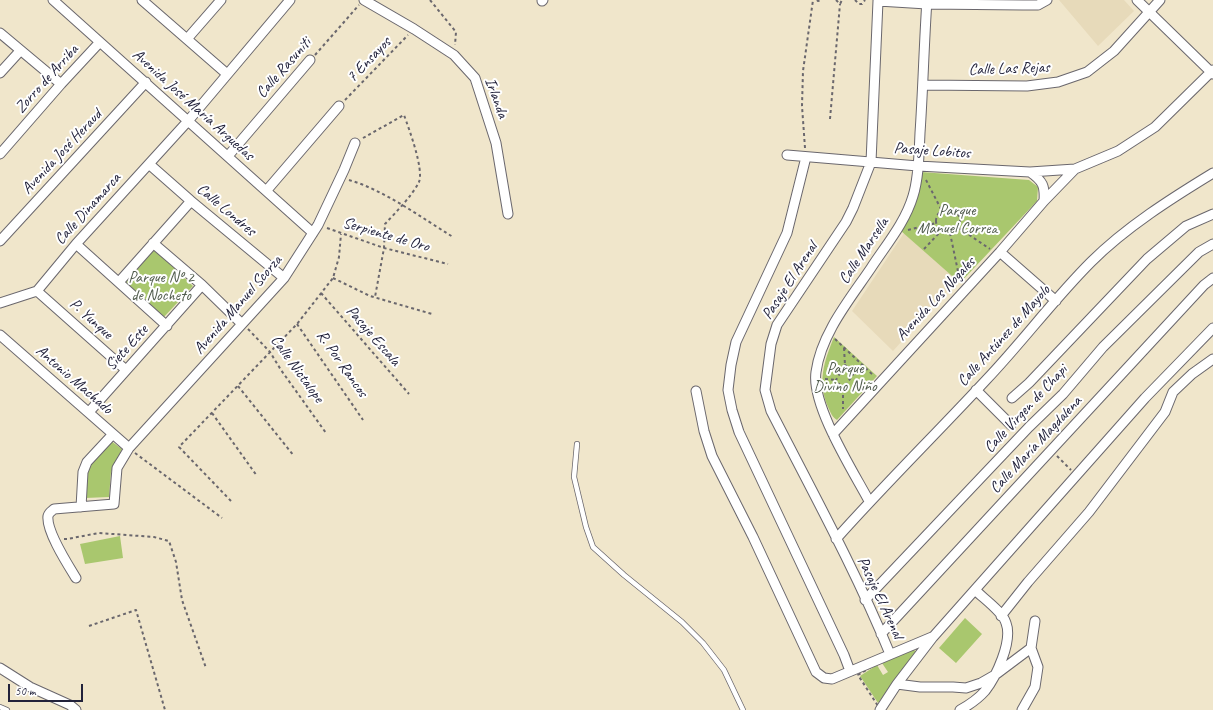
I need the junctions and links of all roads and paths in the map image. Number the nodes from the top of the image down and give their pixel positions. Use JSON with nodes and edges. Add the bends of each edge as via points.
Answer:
{"nodes":[{"id":1,"x":142,"y":0,"type":"edge"},
{"id":2,"x":222,"y":0,"type":"edge"},
{"id":3,"x":290,"y":0,"type":"edge"},
{"id":4,"x":364,"y":0,"type":"edge"},
{"id":5,"x":430,"y":0,"type":"edge"},
{"id":6,"x":813,"y":0,"type":"edge"},
{"id":7,"x":818,"y":0,"type":"edge"},
{"id":8,"x":821,"y":0,"type":"edge"},
{"id":9,"x":836,"y":0,"type":"edge"},
{"id":10,"x":842,"y":0,"type":"edge"},
{"id":11,"x":855,"y":0,"type":"edge"},
{"id":12,"x":865,"y":0,"type":"edge"},
{"id":13,"x":878,"y":0,"type":"edge"},
{"id":14,"x":1047,"y":0,"type":"edge"},
{"id":15,"x":1137,"y":0,"type":"edge"},
{"id":16,"x":1160,"y":0,"type":"edge"},
{"id":17,"x":57,"y":1,"type":"edge"},
{"id":18,"x":927,"y":2,"type":"edge"},
{"id":19,"x":840,"y":4,"type":"junction"},
{"id":20,"x":1150,"y":12,"type":"junction"},
{"id":21,"x":414,"y":28,"type":"junction"},
{"id":22,"x":0,"y":33,"type":"edge"},
{"id":23,"x":187,"y":39,"type":"junction"},
{"id":24,"x":100,"y":42,"type":"junction"},
{"id":25,"x":20,"y":51,"type":"junction"},
{"id":26,"x":454,"y":56,"type":"junction"},
{"id":27,"x":310,"y":60,"type":"joint"},
{"id":28,"x":1212,"y":72,"type":"edge"},
{"id":29,"x":0,"y":73,"type":"edge"},
{"id":30,"x":227,"y":74,"type":"junction"},
{"id":31,"x":146,"y":82,"type":"junction"},
{"id":32,"x":61,"y":84,"type":"junction"},
{"id":33,"x":923,"y":85,"type":"junction"},
{"id":34,"x":339,"y":106,"type":"joint"},
{"id":35,"x":830,"y":119,"type":"dead end"},
{"id":36,"x":188,"y":120,"type":"junction"},
{"id":37,"x":355,"y":143,"type":"joint"},
{"id":38,"x":0,"y":154,"type":"edge"},
{"id":39,"x":228,"y":156,"type":"junction"},
{"id":40,"x":787,"y":156,"type":"dead end"},
{"id":41,"x":806,"y":157,"type":"junction"},
{"id":42,"x":871,"y":162,"type":"junction"},
{"id":43,"x":148,"y":164,"type":"junction"},
{"id":44,"x":918,"y":166,"type":"junction"},
{"id":45,"x":1075,"y":169,"type":"junction"},
{"id":46,"x":1030,"y":172,"type":"junction"},
{"id":47,"x":1213,"y":173,"type":"edge"},
{"id":48,"x":340,"y":177,"type":"junction"},
{"id":49,"x":267,"y":190,"type":"junction"},
{"id":50,"x":191,"y":201,"type":"junction"},
{"id":51,"x":1044,"y":201,"type":"junction"},
{"id":52,"x":402,"y":206,"type":"junction"},
{"id":53,"x":942,"y":211,"type":"junction"},
{"id":54,"x":508,"y":214,"type":"dead end"},
{"id":55,"x":1213,"y":214,"type":"edge"},
{"id":56,"x":936,"y":223,"type":"junction"},
{"id":57,"x":959,"y":228,"type":"junction"},
{"id":58,"x":316,"y":229,"type":"junction"},
{"id":59,"x":904,"y":231,"type":"dead end"},
{"id":60,"x":941,"y":231,"type":"junction"},
{"id":61,"x":950,"y":233,"type":"junction"},
{"id":62,"x":341,"y":234,"type":"junction"},
{"id":63,"x":453,"y":237,"type":"dead end"},
{"id":64,"x":0,"y":241,"type":"edge"},
{"id":65,"x":154,"y":243,"type":"junction"},
{"id":66,"x":76,"y":244,"type":"junction"},
{"id":67,"x":1213,"y":244,"type":"edge"},
{"id":68,"x":384,"y":248,"type":"junction"},
{"id":69,"x":924,"y":249,"type":"dead end"},
{"id":70,"x":990,"y":249,"type":"dead end"},
{"id":71,"x":1000,"y":252,"type":"junction"},
{"id":72,"x":448,"y":264,"type":"dead end"},
{"id":73,"x":284,"y":278,"type":"junction"},
{"id":74,"x":333,"y":278,"type":"junction"},
{"id":75,"x":1213,"y":278,"type":"edge"},
{"id":76,"x":119,"y":282,"type":"junction"},
{"id":77,"x":202,"y":285,"type":"junction"},
{"id":78,"x":37,"y":291,"type":"junction"},
{"id":79,"x":962,"y":292,"type":"junction"},
{"id":80,"x":321,"y":293,"type":"junction"},
{"id":81,"x":375,"y":297,"type":"junction"},
{"id":82,"x":1056,"y":301,"type":"junction"},
{"id":83,"x":0,"y":303,"type":"edge"},
{"id":84,"x":432,"y":314,"type":"dead end"},
{"id":85,"x":242,"y":324,"type":"junction"},
{"id":86,"x":297,"y":324,"type":"junction"},
{"id":87,"x":167,"y":326,"type":"junction"},
{"id":88,"x":1213,"y":328,"type":"edge"},
{"id":89,"x":0,"y":335,"type":"edge"},
{"id":90,"x":834,"y":339,"type":"dead end"},
{"id":91,"x":844,"y":348,"type":"junction"},
{"id":92,"x":270,"y":352,"type":"junction"},
{"id":93,"x":1213,"y":359,"type":"edge"},
{"id":94,"x":845,"y":365,"type":"junction"},
{"id":95,"x":126,"y":370,"type":"junction"},
{"id":96,"x":874,"y":376,"type":"dead end"},
{"id":97,"x":824,"y":379,"type":"dead end"},
{"id":98,"x":836,"y":380,"type":"junction"},
{"id":99,"x":238,"y":386,"type":"junction"},
{"id":100,"x":843,"y":389,"type":"junction"},
{"id":101,"x":976,"y":390,"type":"junction"},
{"id":102,"x":696,"y":391,"type":"dead end"},
{"id":103,"x":409,"y":394,"type":"dead end"},
{"id":104,"x":1012,"y":398,"type":"dead end"},
{"id":105,"x":843,"y":409,"type":"dead end"},
{"id":106,"x":89,"y":412,"type":"junction"},
{"id":107,"x":212,"y":413,"type":"junction"},
{"id":108,"x":363,"y":420,"type":"dead end"},
{"id":109,"x":1011,"y":425,"type":"dead end"},
{"id":110,"x":326,"y":433,"type":"dead end"},
{"id":111,"x":113,"y":434,"type":"junction"},
{"id":112,"x":833,"y":434,"type":"junction"},
{"id":113,"x":577,"y":444,"type":"dead end"},
{"id":114,"x":129,"y":448,"type":"junction"},
{"id":115,"x":1052,"y":451,"type":"junction"},
{"id":116,"x":294,"y":456,"type":"dead end"},
{"id":117,"x":257,"y":476,"type":"dead end"},
{"id":118,"x":1077,"y":476,"type":"junction"},
{"id":119,"x":231,"y":501,"type":"dead end"},
{"id":120,"x":869,"y":501,"type":"junction"},
{"id":121,"x":81,"y":507,"type":"junction"},
{"id":122,"x":222,"y":518,"type":"dead end"},
{"id":123,"x":53,"y":536,"type":"junction"},
{"id":124,"x":836,"y":539,"type":"junction"},
{"id":125,"x":76,"y":578,"type":"dead end"},
{"id":126,"x":975,"y":590,"type":"junction"},
{"id":127,"x":865,"y":600,"type":"junction"},
{"id":128,"x":1001,"y":616,"type":"junction"},
{"id":129,"x":1035,"y":621,"type":"dead end"},
{"id":130,"x":89,"y":626,"type":"dead end"},
{"id":131,"x":882,"y":634,"type":"junction"},
{"id":132,"x":933,"y":637,"type":"junction"},
{"id":133,"x":1031,"y":648,"type":"junction"},
{"id":134,"x":890,"y":654,"type":"junction"},
{"id":135,"x":0,"y":668,"type":"edge"},
{"id":136,"x":206,"y":668,"type":"dead end"},
{"id":137,"x":850,"y":671,"type":"junction"},
{"id":138,"x":995,"y":675,"type":"junction"},
{"id":139,"x":897,"y":684,"type":"junction"},
{"id":140,"x":0,"y":707,"type":"edge"},
{"id":141,"x":882,"y":708,"type":"edge"},
{"id":142,"x":7,"y":710,"type":"edge"},
{"id":143,"x":76,"y":710,"type":"edge"},
{"id":144,"x":165,"y":710,"type":"edge"},
{"id":145,"x":743,"y":710,"type":"edge"},
{"id":146,"x":960,"y":710,"type":"edge"},
{"id":147,"x":1022,"y":710,"type":"edge"}],
"edges":[{"from":1,"to":23,"type":"street"},
{"from":2,"to":23,"type":"street"},
{"from":3,"to":30,"type":"street"},
{"from":4,"to":21,"type":"street","name":"Irlanda"},
{"from":4,"to":27,"type":"path","name":"Calle Rasuniti"},
{"from":5,"to":26,"type":"path","via":[[456,32]]},
{"from":6,"to":41,"type":"path","via":[[803,71],[802,106]]},
{"from":7,"to":8,"type":"path"},
{"from":9,"to":19,"type":"path"},
{"from":10,"to":19,"type":"path"},
{"from":11,"to":12,"type":"path","via":[[862,4]]},
{"from":13,"to":18,"type":"street"},
{"from":13,"to":42,"type":"street","name":"Pasaje El Arenal"},
{"from":14,"to":18,"type":"street","via":[[1038,5]]},
{"from":15,"to":20,"type":"street"},
{"from":16,"to":20,"type":"street","name":"Calle Las Rejas"},
{"from":17,"to":24,"type":"street","name":"Avenida José María Arguedas"},
{"from":18,"to":33,"type":"street","name":"Calle Marsella"},
{"from":19,"to":35,"type":"path"},
{"from":20,"to":28,"type":"street"},
{"from":20,"to":33,"type":"street","name":"Calle Las Rejas","via":[[1114,51],[1087,72],[1058,82],[1027,86]]},
{"from":21,"to":26,"type":"street","name":"Irlanda"},
{"from":21,"to":34,"type":"path","name":"7 Ensayos"},
{"from":22,"to":25,"type":"street"},
{"from":23,"to":30,"type":"street"},
{"from":24,"to":31,"type":"street","name":"Avenida José María Arguedas"},
{"from":24,"to":32,"type":"street","name":"Zorro de Arriba"},
{"from":25,"to":29,"type":"street"},
{"from":25,"to":32,"type":"street"},
{"from":26,"to":54,"type":"street","name":"Irlanda","via":[[474,78],[477,86],[496,143]]},
{"from":27,"to":39,"type":"street","name":"Calle Rasuniti"},
{"from":28,"to":45,"type":"street","name":"Avenida Los Nogales","via":[[1156,127],[1118,151]]},
{"from":30,"to":36,"type":"street"},
{"from":31,"to":36,"type":"street","name":"Avenida José María Arguedas"},
{"from":31,"to":64,"type":"street","name":"Avenida José Heraud"},
{"from":32,"to":38,"type":"street","name":"Zorro de Arriba"},
{"from":33,"to":44,"type":"street","name":"Calle Marsella"},
{"from":34,"to":49,"type":"street"},
{"from":36,"to":39,"type":"street","name":"Avenida José María Arguedas"},
{"from":36,"to":43,"type":"street","name":"Calle Dinamarca"},
{"from":37,"to":48,"type":"street","name":"Avenida Manuel Scorza"},
{"from":37,"to":52,"type":"path","via":[[404,115],[418,157],[419,181]]},
{"from":39,"to":49,"type":"street","name":"Avenida José María Arguedas"},
{"from":40,"to":41,"type":"street","name":"Pasaje Lobitos"},
{"from":41,"to":42,"type":"street","name":"Pasaje Lobitos"},
{"from":41,"to":137,"type":"street","via":[[787,233],[736,342],[728,390],[739,432]]},
{"from":42,"to":44,"type":"street","name":"Pasaje Lobitos"},
{"from":42,"to":124,"type":"street","name":"Pasaje El Arenal","via":[[846,222],[777,324],[771,344],[765,390],[771,411]]},
{"from":43,"to":50,"type":"street","name":"Calle Londres"},
{"from":43,"to":66,"type":"street","name":"Calle Dinamarca"},
{"from":44,"to":46,"type":"street","name":"Pasaje Lobitos"},
{"from":44,"to":53,"type":"path"},
{"from":44,"to":112,"type":"street","name":"Calle Marsella","via":[[913,195],[900,225],[842,310],[823,344],[816,372],[817,389]]},
{"from":45,"to":46,"type":"street","name":"Pasaje Lobitos"},
{"from":45,"to":51,"type":"street","name":"Avenida Los Nogales"},
{"from":46,"to":51,"type":"street","via":[[1039,178],[1045,189]]},
{"from":47,"to":82,"type":"street","name":"Calle Antúnez de Mayolo","via":[[1181,192],[1134,226],[1092,261]]},
{"from":48,"to":52,"type":"path","via":[[360,183]]},
{"from":48,"to":58,"type":"street","name":"Avenida Manuel Scorza"},
{"from":49,"to":58,"type":"street","name":"Avenida José María Arguedas"},
{"from":50,"to":65,"type":"street"},
{"from":50,"to":73,"type":"street","name":"Calle Londres"},
{"from":51,"to":71,"type":"street","name":"Avenida Los Nogales"},
{"from":52,"to":63,"type":"path"},
{"from":52,"to":68,"type":"path","via":[[385,224]]},
{"from":53,"to":56,"type":"path","via":[[937,216]]},
{"from":53,"to":57,"type":"path","via":[[950,209],[957,213],[960,220]]},
{"from":55,"to":104,"type":"street","name":"Calle Virgen de Chapi","via":[[1186,226],[1147,259]]},
{"from":56,"to":59,"type":"path"},
{"from":56,"to":60,"type":"path"},
{"from":57,"to":61,"type":"path"},
{"from":57,"to":70,"type":"path"},
{"from":58,"to":62,"type":"path","name":"Serpiente de Oro"},
{"from":58,"to":73,"type":"street","name":"Avenida Manuel Scorza"},
{"from":60,"to":61,"type":"path"},
{"from":60,"to":69,"type":"path"},
{"from":61,"to":79,"type":"path"},
{"from":62,"to":68,"type":"path","name":"Serpiente de Oro"},
{"from":62,"to":74,"type":"path","via":[[339,257]]},
{"from":65,"to":76,"type":"street"},
{"from":65,"to":77,"type":"street"},
{"from":66,"to":76,"type":"street"},
{"from":66,"to":78,"type":"street","name":"Calle Dinamarca"},
{"from":67,"to":127,"type":"street","name":"Calle Virgen de Chapi","via":[[1199,252],[1103,347],[1063,394]]},
{"from":68,"to":72,"type":"path","name":"Serpiente de Oro"},
{"from":68,"to":81,"type":"path"},
{"from":71,"to":79,"type":"street","name":"Avenida Los Nogales"},
{"from":71,"to":82,"type":"street"},
{"from":73,"to":85,"type":"street","name":"Avenida Manuel Scorza"},
{"from":74,"to":80,"type":"path"},
{"from":74,"to":81,"type":"path"},
{"from":75,"to":115,"type":"street","name":"Calle María Magdalena"},
{"from":76,"to":87,"type":"street"},
{"from":77,"to":85,"type":"street"},
{"from":77,"to":87,"type":"street","name":"Siete Este"},
{"from":78,"to":83,"type":"street"},
{"from":78,"to":95,"type":"street","name":"P. Yunque"},
{"from":79,"to":112,"type":"street","name":"Avenida Los Nogales"},
{"from":80,"to":86,"type":"path"},
{"from":80,"to":103,"type":"path","name":"Pasaje Escala"},
{"from":81,"to":84,"type":"path"},
{"from":82,"to":101,"type":"street","name":"Calle Antúnez de Mayolo"},
{"from":85,"to":92,"type":"path","name":"Calle Nictalope"},
{"from":85,"to":114,"type":"street","name":"Avenida Manuel Scorza"},
{"from":86,"to":92,"type":"path"},
{"from":86,"to":108,"type":"path","name":"R. Por Rancos"},
{"from":87,"to":95,"type":"street","name":"Siete Este"},
{"from":88,"to":118,"type":"street","via":[[1145,398]]},
{"from":89,"to":106,"type":"street","name":"Antonio Machado"},
{"from":90,"to":91,"type":"path"},
{"from":91,"to":94,"type":"path"},
{"from":91,"to":96,"type":"path"},
{"from":92,"to":99,"type":"path"},
{"from":92,"to":110,"type":"path","name":"Calle Nictalope"},
{"from":93,"to":128,"type":"street","via":[[1173,392],[1165,412],[1089,512]]},
{"from":94,"to":98,"type":"path"},
{"from":94,"to":100,"type":"path","via":[[854,374]]},
{"from":95,"to":106,"type":"street","name":"Siete Este"},
{"from":97,"to":98,"type":"path"},
{"from":98,"to":100,"type":"path"},
{"from":99,"to":107,"type":"path"},
{"from":99,"to":116,"type":"path"},
{"from":100,"to":105,"type":"path"},
{"from":101,"to":109,"type":"street"},
{"from":101,"to":120,"type":"street","name":"Calle Antúnez de Mayolo"},
{"from":102,"to":137,"type":"street","via":[[712,456],[816,672],[824,678],[832,679]]},
{"from":106,"to":111,"type":"street","name":"Antonio Machado"},
{"from":107,"to":117,"type":"path"},
{"from":107,"to":119,"type":"path","via":[[179,447]]},
{"from":111,"to":114,"type":"street","name":"Antonio Machado"},
{"from":111,"to":121,"type":"street","via":[[87,462],[83,472]]},
{"from":112,"to":120,"type":"street","name":"Calle Marsella"},
{"from":113,"to":145,"type":"lane","via":[[574,476],[586,527],[594,547],[682,622],[703,644],[724,670]]},
{"from":114,"to":121,"type":"street","name":"Avenida Manuel Scorza","via":[[117,468],[114,504]]},
{"from":114,"to":122,"type":"path"},
{"from":115,"to":118,"type":"path"},
{"from":115,"to":131,"type":"street","name":"Calle María Magdalena"},
{"from":118,"to":126,"type":"street"},
{"from":120,"to":124,"type":"street","name":"Calle Antúnez de Mayolo"},
{"from":121,"to":123,"type":"street","via":[[54,509],[50,512],[49,526]]},
{"from":123,"to":125,"type":"street"},
{"from":123,"to":136,"type":"path","via":[[67,539],[99,533],[154,536],[169,541],[176,562],[182,600]]},
{"from":124,"to":127,"type":"street","name":"Pasaje El Arenal"},
{"from":126,"to":128,"type":"street"},
{"from":126,"to":132,"type":"street"},
{"from":127,"to":131,"type":"street","name":"Pasaje El Arenal"},
{"from":128,"to":138,"type":"street","via":[[1006,623],[1008,634],[1006,649]]},
{"from":129,"to":133,"type":"street"},
{"from":130,"to":144,"type":"path","via":[[136,610]]},
{"from":131,"to":134,"type":"street","name":"Pasaje El Arenal"},
{"from":132,"to":134,"type":"street"},
{"from":132,"to":139,"type":"street"},
{"from":133,"to":138,"type":"street"},
{"from":133,"to":147,"type":"street","via":[[1038,667],[1035,687]]},
{"from":134,"to":137,"type":"street"},
{"from":135,"to":143,"type":"street"},
{"from":138,"to":139,"type":"street","via":[[966,688]]},
{"from":138,"to":146,"type":"street","via":[[984,692]]},
{"from":139,"to":141,"type":"street"},
{"from":140,"to":142,"type":"lane"},
{"from":141,"to":141,"type":"path","via":[[858,675],[879,662],[917,648],[918,651],[880,704]]}]}
